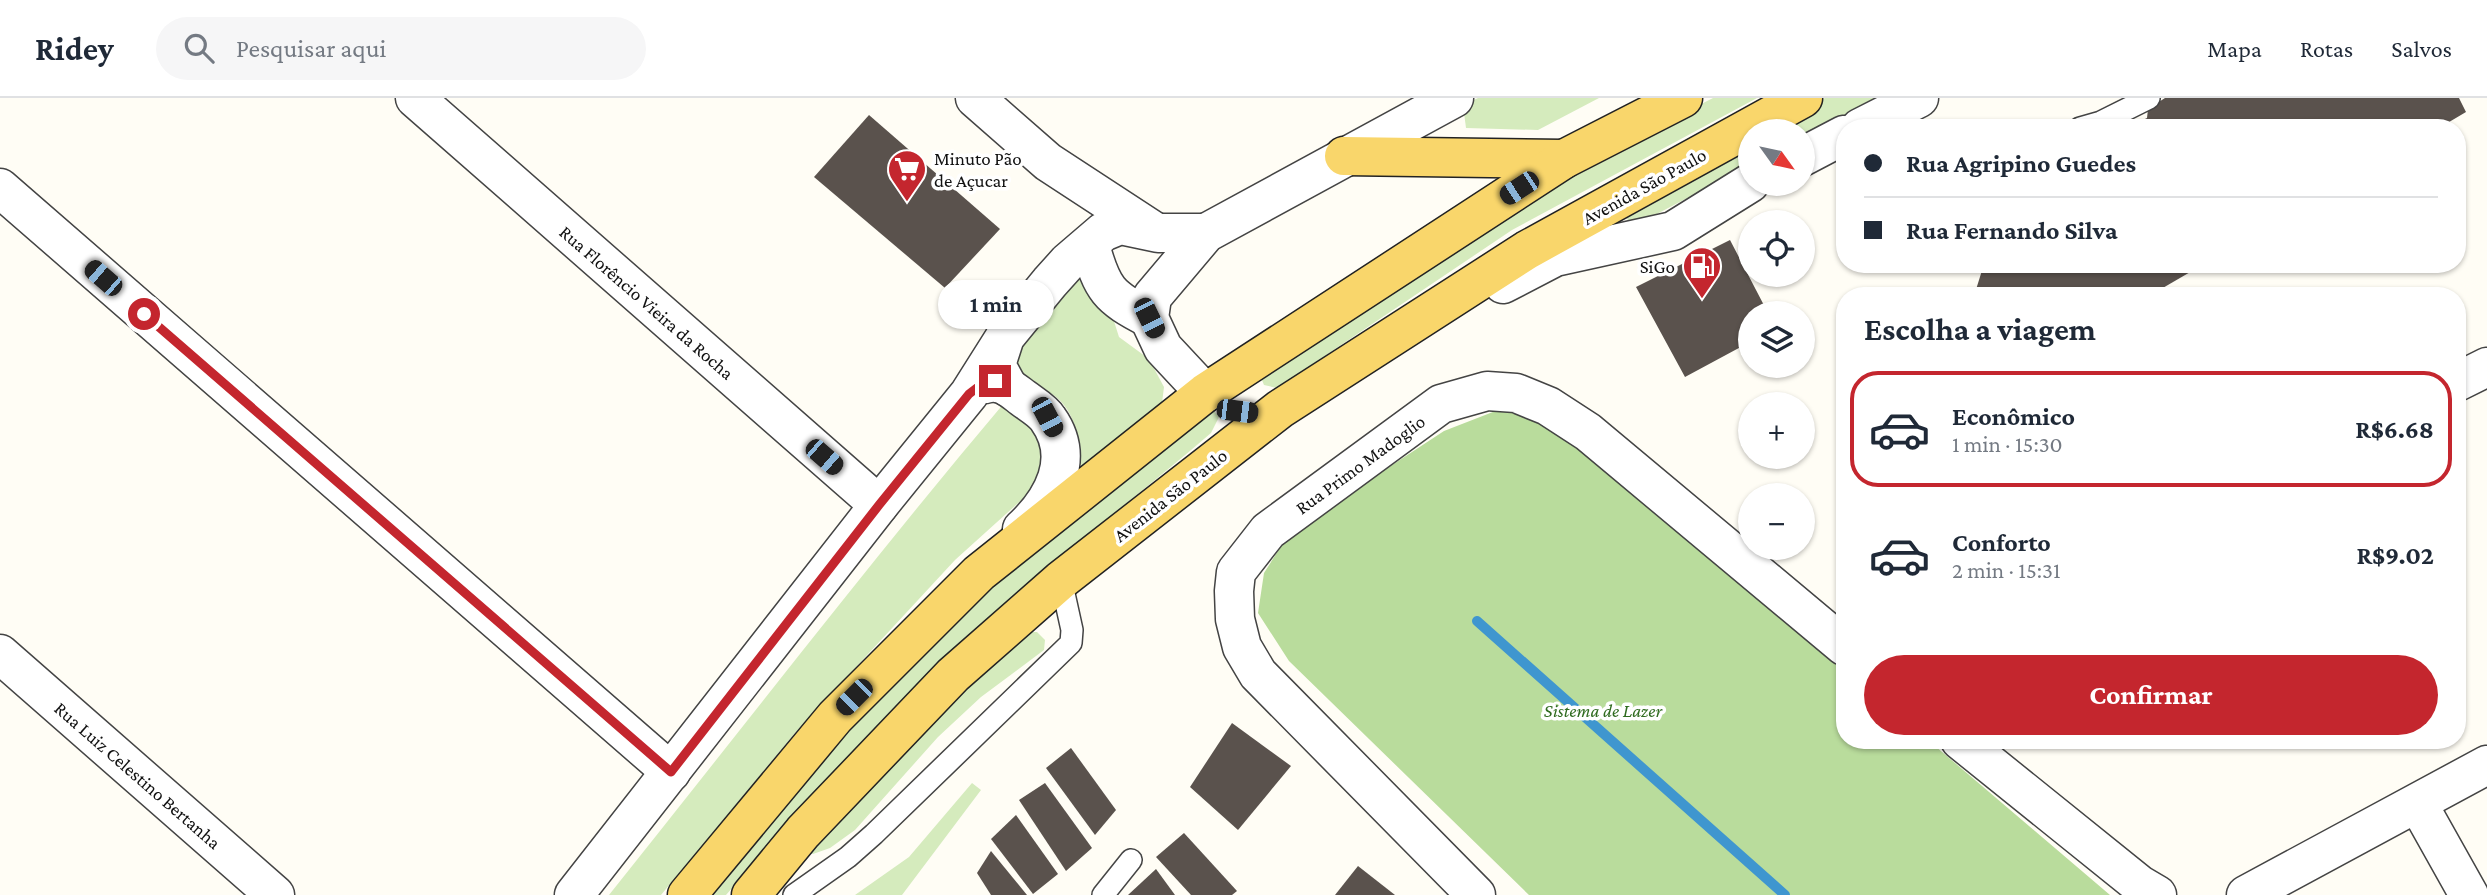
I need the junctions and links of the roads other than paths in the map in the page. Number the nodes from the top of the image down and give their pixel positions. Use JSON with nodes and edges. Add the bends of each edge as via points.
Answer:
{"nodes":[{"id":1,"x":415,"y":98,"type":"edge"},
{"id":2,"x":975,"y":98,"type":"edge"},
{"id":3,"x":1454,"y":98,"type":"edge"},
{"id":4,"x":1683,"y":98,"type":"edge"},
{"id":5,"x":1803,"y":98,"type":"edge"},
{"id":6,"x":1919,"y":98,"type":"edge"},
{"id":7,"x":2149,"y":98,"type":"edge"},
{"id":8,"x":1878,"y":119,"type":"edge"},
{"id":9,"x":2107,"y":119,"type":"edge"},
{"id":10,"x":1836,"y":139,"type":"edge"},
{"id":11,"x":1815,"y":150,"type":"edge"},
{"id":12,"x":1345,"y":156,"type":"junction"},
{"id":13,"x":1564,"y":159,"type":"junction"},
{"id":14,"x":1048,"y":162,"type":"junction"},
{"id":15,"x":0,"y":188,"type":"edge"},
{"id":16,"x":1738,"y":190,"type":"edge"},
{"id":17,"x":1158,"y":233,"type":"junction"},
{"id":18,"x":1206,"y":233,"type":"junction"},
{"id":19,"x":1093,"y":244,"type":"junction"},
{"id":20,"x":1149,"y":318,"type":"junction"},
{"id":21,"x":1414,"y":322,"type":"junction"},
{"id":22,"x":1005,"y":337,"type":"junction"},
{"id":23,"x":2487,"y":367,"type":"edge"},
{"id":24,"x":2466,"y":378,"type":"edge"},
{"id":25,"x":1008,"y":387,"type":"junction"},
{"id":26,"x":1205,"y":393,"type":"junction"},
{"id":27,"x":969,"y":394,"type":"junction"},
{"id":28,"x":1280,"y":409,"type":"junction"},
{"id":29,"x":879,"y":505,"type":"junction"},
{"id":30,"x":979,"y":573,"type":"junction"},
{"id":31,"x":1061,"y":580,"type":"junction"},
{"id":32,"x":1836,"y":639,"type":"edge"},
{"id":33,"x":0,"y":654,"type":"edge"},
{"id":34,"x":1971,"y":749,"type":"edge"},
{"id":35,"x":2487,"y":765,"type":"edge"},
{"id":36,"x":671,"y":772,"type":"junction"},
{"id":37,"x":2418,"y":804,"type":"junction"},
{"id":38,"x":1131,"y":860,"type":"dead end"},
{"id":39,"x":275,"y":895,"type":"edge"},
{"id":40,"x":574,"y":895,"type":"edge"},
{"id":41,"x":687,"y":895,"type":"edge"},
{"id":42,"x":751,"y":895,"type":"edge"},
{"id":43,"x":794,"y":895,"type":"edge"},
{"id":44,"x":1103,"y":895,"type":"edge"},
{"id":45,"x":1476,"y":895,"type":"edge"},
{"id":46,"x":2157,"y":895,"type":"edge"},
{"id":47,"x":2246,"y":895,"type":"edge"},
{"id":48,"x":2469,"y":895,"type":"edge"}],
"edges":[{"from":1,"to":29,"type":"street","name":"Rua Florêncio Vieira da Rocha"},
{"from":2,"to":14,"type":"street"},
{"from":3,"to":12,"type":"street"},
{"from":4,"to":13,"type":"main road"},
{"from":5,"to":21,"type":"main road","name":"Avenida São Paulo","via":[[1527,250]]},
{"from":6,"to":8,"type":"street"},
{"from":7,"to":9,"type":"lane"},
{"from":10,"to":11,"type":"street"},
{"from":12,"to":13,"type":"main road"},
{"from":12,"to":18,"type":"street"},
{"from":13,"to":26,"type":"main road"},
{"from":14,"to":17,"type":"street"},
{"from":14,"to":19,"type":"street","via":[[1071,200],[1077,242]]},
{"from":15,"to":36,"type":"street"},
{"from":16,"to":21,"type":"street","via":[[1673,230],[1555,257],[1484,295]]},
{"from":17,"to":18,"type":"street"},
{"from":17,"to":19,"type":"street"},
{"from":18,"to":20,"type":"street","via":[[1152,297]]},
{"from":19,"to":20,"type":"street","via":[[1097,273],[1110,294]]},
{"from":19,"to":22,"type":"street"},
{"from":20,"to":26,"type":"street","via":[[1163,348]]},
{"from":21,"to":28,"type":"main road","name":"Avenida São Paulo"},
{"from":22,"to":25,"type":"street","via":[[996,365]]},
{"from":22,"to":27,"type":"street"},
{"from":23,"to":24,"type":"street"},
{"from":25,"to":27,"type":"street","via":[[995,381]]},
{"from":25,"to":30,"type":"street","via":[[1047,417],[1059,439],[1062,468],[1050,498]]},
{"from":26,"to":28,"type":"main road","via":[[1237,411]]},
{"from":26,"to":30,"type":"main road"},
{"from":27,"to":29,"type":"street"},
{"from":28,"to":31,"type":"main road","name":"Avenida São Paulo"},
{"from":29,"to":36,"type":"street"},
{"from":30,"to":41,"type":"main road","via":[[835,717]]},
{"from":31,"to":42,"type":"main road","name":"Avenida São Paulo","via":[[953,675],[803,832]]},
{"from":31,"to":43,"type":"lane","via":[[1071,643],[848,858]]},
{"from":32,"to":45,"type":"street","name":"Rua Primo Madoglio","via":[[1588,432],[1548,406],[1516,393],[1487,391],[1441,404],[1268,531],[1236,572],[1235,619],[1242,647],[1258,674]]},
{"from":33,"to":39,"type":"street","name":"Rua Luiz Celestino Bertanha"},
{"from":34,"to":46,"type":"street"},
{"from":35,"to":37,"type":"street"},
{"from":36,"to":40,"type":"street"},
{"from":37,"to":47,"type":"street"},
{"from":37,"to":48,"type":"street"},
{"from":38,"to":44,"type":"lane"}]}
